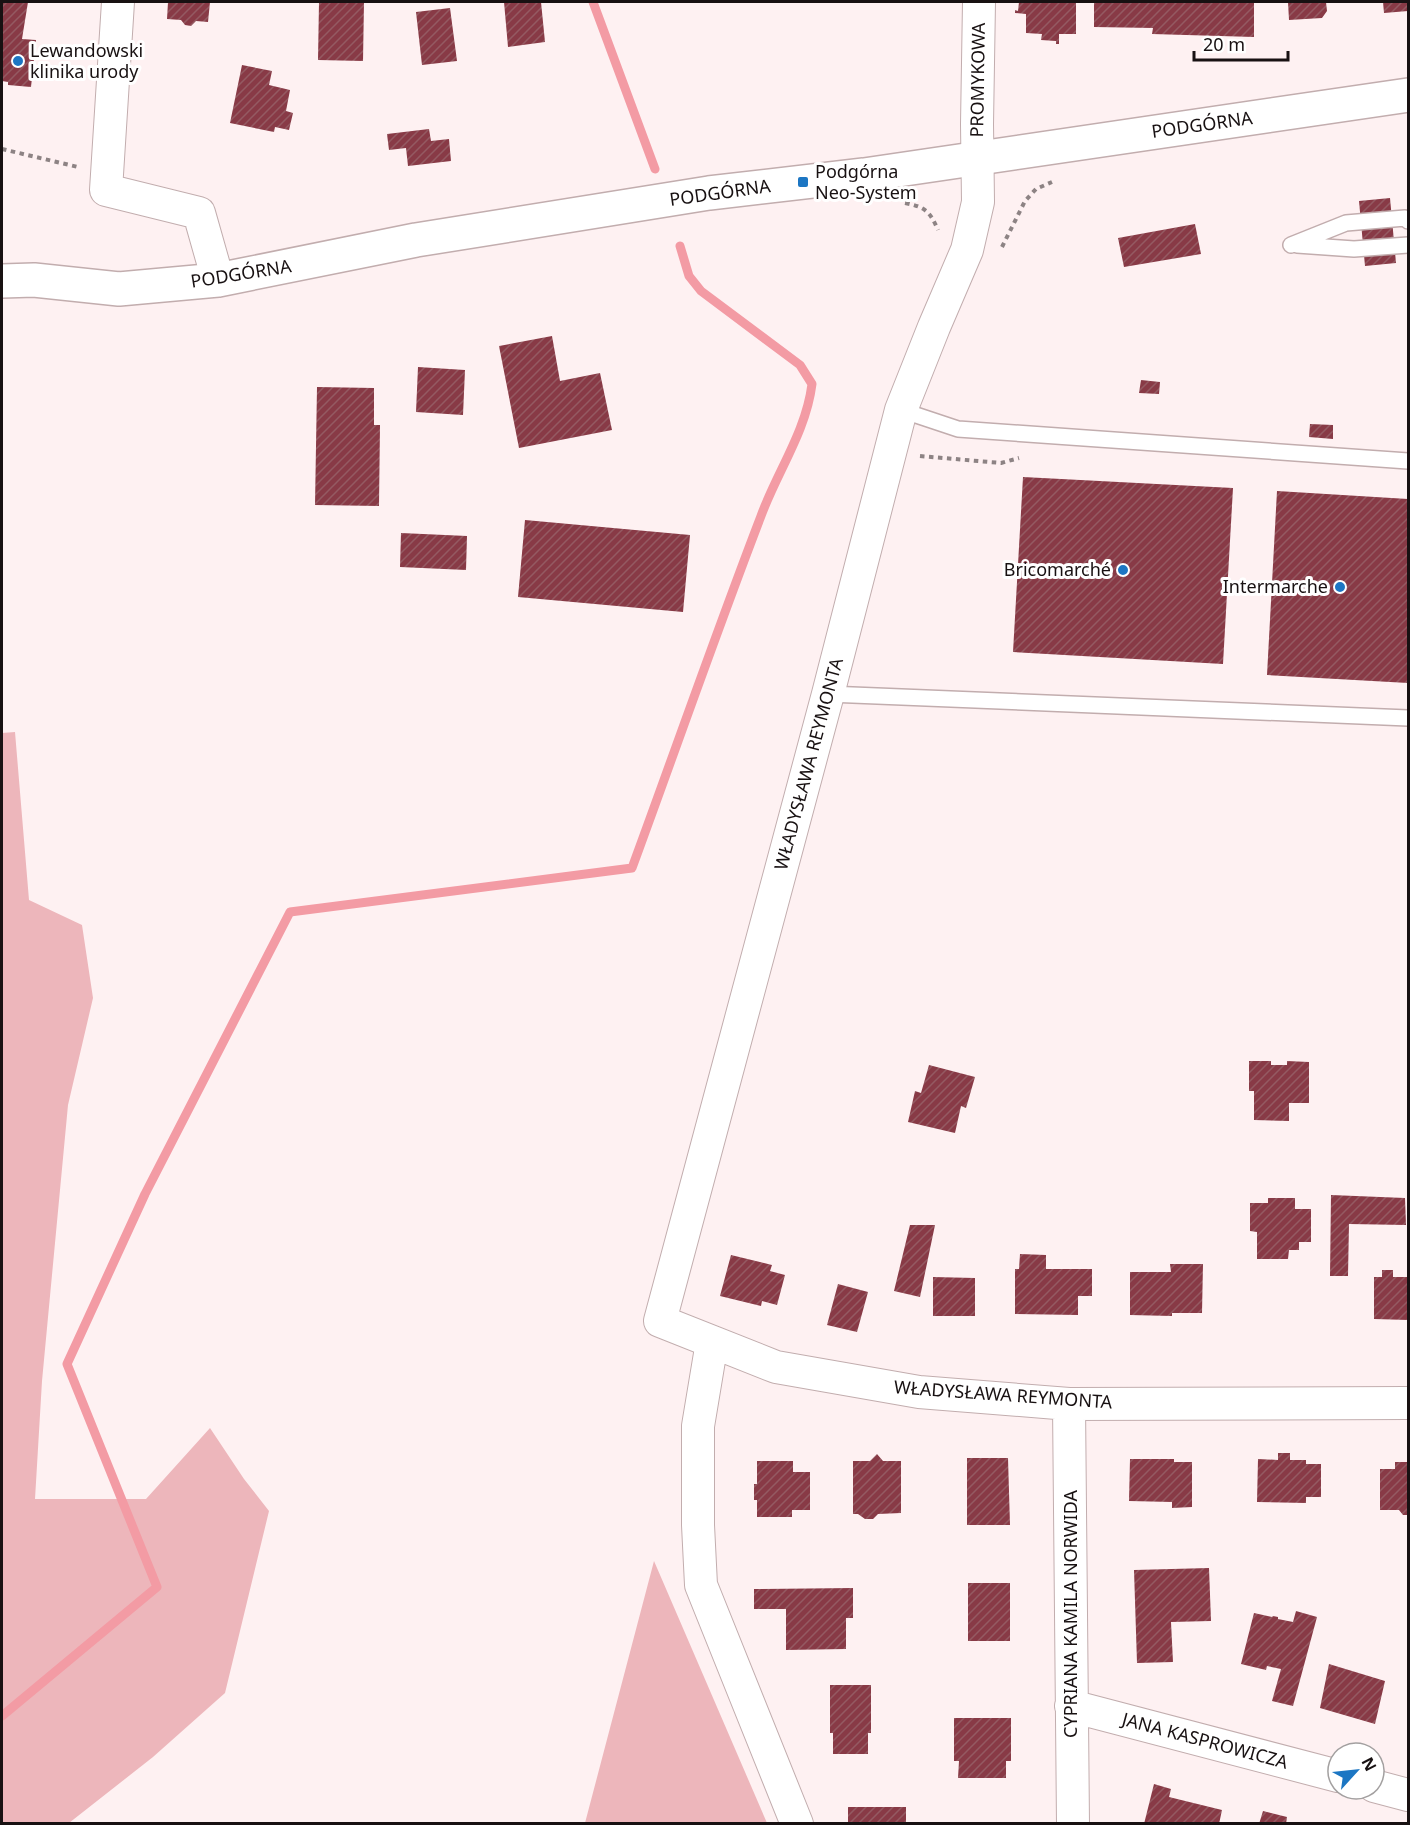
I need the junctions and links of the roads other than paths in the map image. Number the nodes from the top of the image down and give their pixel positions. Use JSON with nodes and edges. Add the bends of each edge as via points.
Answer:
{"nodes":[{"id":1,"x":118,"y":2,"type":"edge"},
{"id":2,"x":979,"y":2,"type":"edge"},
{"id":3,"x":1408,"y":95,"type":"edge"},
{"id":4,"x":978,"y":159,"type":"junction"},
{"id":5,"x":1408,"y":221,"type":"edge"},
{"id":6,"x":1408,"y":245,"type":"edge"},
{"id":7,"x":2,"y":270,"type":"edge"},
{"id":8,"x":34,"y":280,"type":"junction"},
{"id":9,"x":218,"y":280,"type":"junction"},
{"id":10,"x":2,"y":281,"type":"edge"},
{"id":11,"x":901,"y":410,"type":"junction"},
{"id":12,"x":1408,"y":461,"type":"edge"},
{"id":13,"x":828,"y":694,"type":"junction"},
{"id":14,"x":1408,"y":718,"type":"edge"},
{"id":15,"x":712,"y":1342,"type":"junction"},
{"id":16,"x":1408,"y":1403,"type":"edge"},
{"id":17,"x":1069,"y":1404,"type":"junction"},
{"id":18,"x":1071,"y":1706,"type":"junction"},
{"id":19,"x":1326,"y":1773,"type":"edge"},
{"id":20,"x":1386,"y":1789,"type":"edge"},
{"id":21,"x":1408,"y":1795,"type":"edge"},
{"id":22,"x":797,"y":1824,"type":"edge"},
{"id":23,"x":1073,"y":1824,"type":"edge"}],
"edges":[{"from":1,"to":9,"type":"street","via":[[106,190],[199,213]]},
{"from":2,"to":4,"type":"street","name":"PROMYKOWA"},
{"from":3,"to":4,"type":"main road","name":"PODGÓRNA"},
{"from":4,"to":9,"type":"main road","name":"PODGÓRNA","via":[[709,193],[416,240]]},
{"from":4,"to":11,"type":"street","name":"WŁADYSŁAWA REYMONTA","via":[[978,202],[968,250]]},
{"from":5,"to":6,"type":"lane","via":[[1405,218],[1346,223],[1291,245],[1354,249]]},
{"from":7,"to":8,"type":"main road","name":"PODGÓRNA"},
{"from":8,"to":9,"type":"main road","name":"PODGÓRNA","via":[[119,289]]},
{"from":8,"to":10,"type":"main road","name":"PODGÓRNA"},
{"from":11,"to":12,"type":"lane","via":[[958,429]]},
{"from":11,"to":13,"type":"street","name":"WŁADYSŁAWA REYMONTA"},
{"from":13,"to":14,"type":"lane"},
{"from":13,"to":15,"type":"street","name":"WŁADYSŁAWA REYMONTA","via":[[660,1321]]},
{"from":15,"to":17,"type":"street","name":"WŁADYSŁAWA REYMONTA","via":[[776,1367],[919,1392]]},
{"from":15,"to":22,"type":"street","via":[[698,1426],[701,1585]]},
{"from":16,"to":17,"type":"street","name":"WŁADYSŁAWA REYMONTA"},
{"from":17,"to":18,"type":"street","name":"CYPRIANA KAMILA NORWIDA"},
{"from":18,"to":19,"type":"street","name":"JANA KASPROWICZA"},
{"from":18,"to":23,"type":"street","name":"CYPRIANA KAMILA NORWIDA"},
{"from":20,"to":21,"type":"street"}]}
